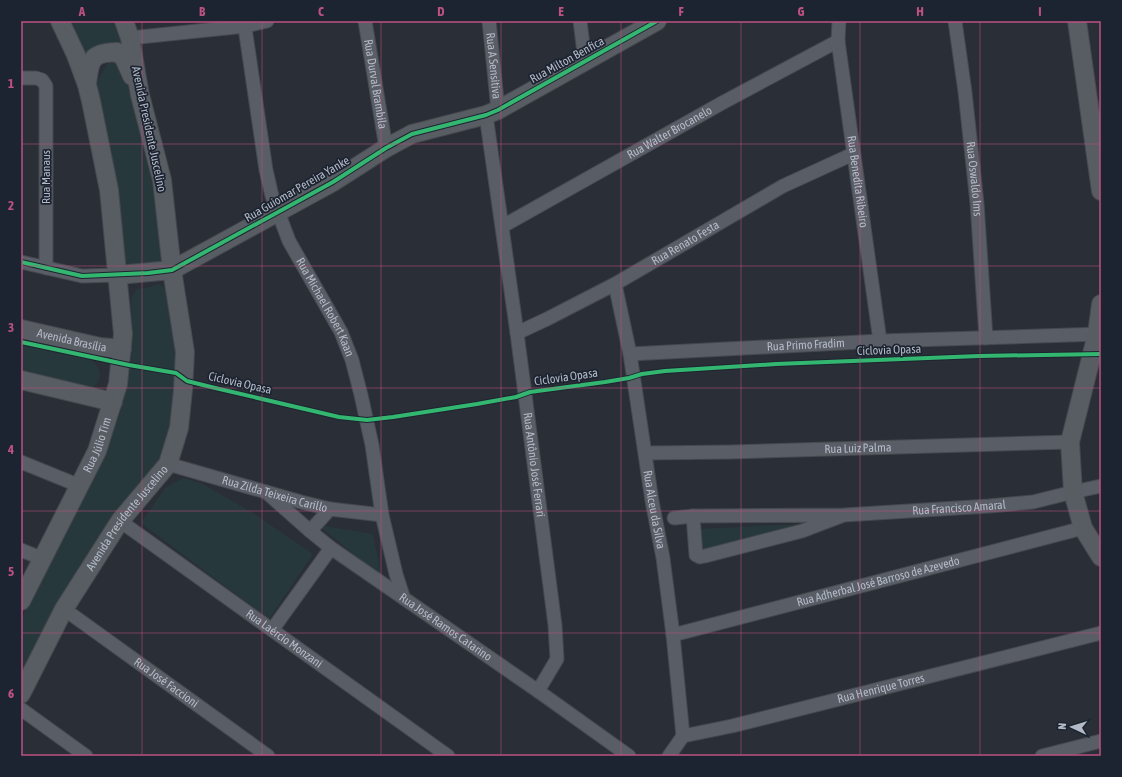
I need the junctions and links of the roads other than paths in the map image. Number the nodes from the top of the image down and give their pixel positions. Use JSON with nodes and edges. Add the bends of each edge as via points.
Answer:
{"nodes":[{"id":1,"x":60,"y":21,"type":"edge"},
{"id":2,"x":267,"y":21,"type":"edge"},
{"id":3,"x":365,"y":21,"type":"edge"},
{"id":4,"x":489,"y":21,"type":"edge"},
{"id":5,"x":580,"y":21,"type":"edge"},
{"id":6,"x":657,"y":21,"type":"edge"},
{"id":7,"x":839,"y":21,"type":"edge"},
{"id":8,"x":955,"y":21,"type":"edge"},
{"id":9,"x":1077,"y":21,"type":"edge"},
{"id":10,"x":245,"y":24,"type":"edge"},
{"id":11,"x":127,"y":29,"type":"edge"},
{"id":12,"x":838,"y":41,"type":"junction"},
{"id":13,"x":585,"y":60,"type":"junction"},
{"id":14,"x":21,"y":78,"type":"edge"},
{"id":15,"x":87,"y":85,"type":"junction"},
{"id":16,"x":140,"y":95,"type":"junction"},
{"id":17,"x":492,"y":113,"type":"junction"},
{"id":18,"x":386,"y":148,"type":"junction"},
{"id":19,"x":853,"y":154,"type":"junction"},
{"id":20,"x":1101,"y":191,"type":"edge"},
{"id":21,"x":278,"y":212,"type":"junction"},
{"id":22,"x":503,"y":226,"type":"junction"},
{"id":23,"x":169,"y":245,"type":"junction"},
{"id":24,"x":194,"y":258,"type":"junction"},
{"id":25,"x":21,"y":262,"type":"edge"},
{"id":26,"x":46,"y":268,"type":"junction"},
{"id":27,"x":172,"y":270,"type":"junction"},
{"id":28,"x":118,"y":275,"type":"junction"},
{"id":29,"x":615,"y":284,"type":"junction"},
{"id":30,"x":1101,"y":304,"type":"edge"},
{"id":31,"x":21,"y":329,"type":"edge"},
{"id":32,"x":517,"y":333,"type":"junction"},
{"id":33,"x":1099,"y":334,"type":"edge"},
{"id":34,"x":986,"y":338,"type":"junction"},
{"id":35,"x":880,"y":341,"type":"junction"},
{"id":36,"x":122,"y":349,"type":"junction"},
{"id":37,"x":630,"y":354,"type":"junction"},
{"id":38,"x":21,"y":380,"type":"edge"},
{"id":39,"x":113,"y":402,"type":"junction"},
{"id":40,"x":1070,"y":442,"type":"junction"},
{"id":41,"x":646,"y":453,"type":"junction"},
{"id":42,"x":21,"y":462,"type":"edge"},
{"id":43,"x":168,"y":464,"type":"junction"},
{"id":44,"x":80,"y":486,"type":"junction"},
{"id":45,"x":1101,"y":486,"type":"edge"},
{"id":46,"x":266,"y":492,"type":"junction"},
{"id":47,"x":1073,"y":492,"type":"junction"},
{"id":48,"x":330,"y":509,"type":"junction"},
{"id":49,"x":844,"y":514,"type":"junction"},
{"id":50,"x":382,"y":515,"type":"junction"},
{"id":51,"x":694,"y":516,"type":"junction"},
{"id":52,"x":674,"y":518,"type":"dead end"},
{"id":53,"x":120,"y":521,"type":"junction"},
{"id":54,"x":1083,"y":528,"type":"junction"},
{"id":55,"x":310,"y":531,"type":"junction"},
{"id":56,"x":331,"y":548,"type":"junction"},
{"id":57,"x":21,"y":550,"type":"edge"},
{"id":58,"x":1101,"y":557,"type":"edge"},
{"id":59,"x":42,"y":559,"type":"junction"},
{"id":60,"x":403,"y":596,"type":"junction"},
{"id":61,"x":21,"y":601,"type":"edge"},
{"id":62,"x":64,"y":609,"type":"junction"},
{"id":63,"x":272,"y":630,"type":"junction"},
{"id":64,"x":1101,"y":633,"type":"edge"},
{"id":65,"x":673,"y":635,"type":"junction"},
{"id":66,"x":538,"y":691,"type":"junction"},
{"id":67,"x":21,"y":694,"type":"edge"},
{"id":68,"x":21,"y":709,"type":"edge"},
{"id":69,"x":683,"y":736,"type":"junction"},
{"id":70,"x":1101,"y":741,"type":"edge"},
{"id":71,"x":86,"y":756,"type":"edge"},
{"id":72,"x":268,"y":756,"type":"edge"},
{"id":73,"x":448,"y":756,"type":"edge"},
{"id":74,"x":629,"y":756,"type":"edge"},
{"id":75,"x":669,"y":756,"type":"edge"},
{"id":76,"x":1042,"y":756,"type":"edge"}],
"edges":[{"from":1,"to":15,"type":"main road"},
{"from":2,"to":10,"type":"street"},
{"from":3,"to":18,"type":"street","name":"Rua Durval Brambila"},
{"from":4,"to":17,"type":"street","name":"Rua A Sensitiva"},
{"from":5,"to":13,"type":"street"},
{"from":6,"to":13,"type":"main road","name":"Rua Milton Benfica"},
{"from":7,"to":12,"type":"street","name":"Rua Benedita Ribeiro"},
{"from":8,"to":34,"type":"street","name":"Rua Oswaldo Ims","via":[[966,92],[977,203]]},
{"from":9,"to":20,"type":"main road"},
{"from":10,"to":11,"type":"street"},
{"from":10,"to":21,"type":"street","name":"Rua Michael Robert Kaan","via":[[266,170]]},
{"from":11,"to":16,"type":"main road","name":"Avenida Presidente Juscelino"},
{"from":12,"to":19,"type":"street","name":"Rua Benedita Ribeiro"},
{"from":12,"to":22,"type":"street","name":"Rua Walter Brocanelo"},
{"from":13,"to":17,"type":"main road","name":"Rua Milton Benfica"},
{"from":14,"to":26,"type":"street","name":"Rua Manaus","via":[[36,78],[42,80],[46,86]]},
{"from":15,"to":16,"type":"main road","via":[[94,58],[102,53],[117,52],[124,58]]},
{"from":15,"to":28,"type":"main road","via":[[109,190]]},
{"from":16,"to":23,"type":"main road","name":"Avenida Presidente Juscelino","via":[[162,180]]},
{"from":17,"to":18,"type":"main road","name":"Rua Guiomar Pereira Yanke","via":[[412,134]]},
{"from":17,"to":22,"type":"street","name":"Rua Antônio José Ferrari"},
{"from":18,"to":21,"type":"main road","name":"Rua Guiomar Pereira Yanke","via":[[333,182]]},
{"from":19,"to":29,"type":"street","name":"Rua Renato Festa","via":[[783,186]]},
{"from":19,"to":35,"type":"street","name":"Rua Benedita Ribeiro"},
{"from":21,"to":24,"type":"main road","name":"Rua Guiomar Pereira Yanke"},
{"from":21,"to":50,"type":"street","name":"Rua Michael Robert Kaan","via":[[289,241],[340,332],[352,360],[372,445]]},
{"from":22,"to":32,"type":"street","name":"Rua Antônio José Ferrari"},
{"from":23,"to":24,"type":"main road","via":[[176,253],[186,258]]},
{"from":23,"to":27,"type":"main road","name":"Avenida Presidente Juscelino"},
{"from":24,"to":27,"type":"main road","name":"Rua Guiomar Pereira Yanke"},
{"from":25,"to":26,"type":"street"},
{"from":26,"to":28,"type":"street","via":[[82,276]]},
{"from":27,"to":28,"type":"main road","name":"Rua Guiomar Pereira Yanke"},
{"from":27,"to":43,"type":"main road","name":"Avenida Presidente Juscelino","via":[[184,352],[178,428]]},
{"from":28,"to":36,"type":"main road","name":"Rua Júlio Tim"},
{"from":29,"to":32,"type":"street","name":"Rua Renato Festa"},
{"from":29,"to":37,"type":"street","name":"Rua Alceu da Silva"},
{"from":30,"to":33,"type":"main road"},
{"from":31,"to":36,"type":"main road","name":"Avenida Brasília","via":[[100,347]]},
{"from":32,"to":66,"type":"street","name":"Rua Antônio José Ferrari","via":[[542,517],[557,659]]},
{"from":33,"to":34,"type":"street","name":"Rua Primo Fradim"},
{"from":33,"to":40,"type":"main road"},
{"from":34,"to":35,"type":"street","name":"Rua Primo Fradim"},
{"from":35,"to":37,"type":"street","name":"Rua Primo Fradim"},
{"from":36,"to":39,"type":"main road","name":"Rua Júlio Tim"},
{"from":37,"to":41,"type":"street","name":"Rua Alceu da Silva"},
{"from":38,"to":39,"type":"main road"},
{"from":39,"to":44,"type":"main road","name":"Rua Júlio Tim","via":[[97,450]]},
{"from":40,"to":41,"type":"street","name":"Rua Luiz Palma"},
{"from":40,"to":47,"type":"main road"},
{"from":41,"to":65,"type":"street","name":"Rua Alceu da Silva"},
{"from":42,"to":44,"type":"street"},
{"from":43,"to":46,"type":"street","name":"Rua Zilda Teixeira Carillo"},
{"from":43,"to":53,"type":"main road","name":"Avenida Presidente Juscelino"},
{"from":44,"to":59,"type":"main road","name":"Rua Júlio Tim"},
{"from":45,"to":47,"type":"street","name":"Rua Francisco Amaral"},
{"from":46,"to":48,"type":"street","name":"Rua Zilda Teixeira Carillo"},
{"from":46,"to":55,"type":"street","name":"Rua José Ramos Catarino"},
{"from":47,"to":49,"type":"street","name":"Rua Francisco Amaral","via":[[1033,502]]},
{"from":47,"to":54,"type":"main road"},
{"from":48,"to":50,"type":"street","name":"Rua Zilda Teixeira Carillo"},
{"from":48,"to":55,"type":"street"},
{"from":49,"to":51,"type":"street","name":"Rua Francisco Amaral"},
{"from":49,"to":51,"type":"street","name":"Rua Francisco Amaral","via":[[802,531],[700,557],[696,555]]},
{"from":50,"to":60,"type":"street","name":"Rua Michael Robert Kaan"},
{"from":51,"to":52,"type":"street","name":"Rua Francisco Amaral"},
{"from":53,"to":62,"type":"main road","name":"Avenida Presidente Juscelino"},
{"from":53,"to":63,"type":"street","name":"Rua Laércio Monzani"},
{"from":54,"to":58,"type":"main road"},
{"from":54,"to":65,"type":"street","name":"Rua Adherbal José Barroso de Azevedo"},
{"from":55,"to":56,"type":"street","name":"Rua José Ramos Catarino"},
{"from":56,"to":60,"type":"street","name":"Rua José Ramos Catarino"},
{"from":56,"to":63,"type":"street"},
{"from":57,"to":59,"type":"street"},
{"from":59,"to":61,"type":"main road","name":"Rua Júlio Tim"},
{"from":60,"to":66,"type":"street","name":"Rua José Ramos Catarino"},
{"from":62,"to":67,"type":"main road","name":"Avenida Presidente Juscelino"},
{"from":62,"to":72,"type":"street","name":"Rua José Faccioni"},
{"from":63,"to":73,"type":"street","name":"Rua Laércio Monzani"},
{"from":64,"to":69,"type":"street","name":"Rua Henrique Torres"},
{"from":65,"to":69,"type":"street","name":"Rua Alceu da Silva"},
{"from":66,"to":74,"type":"street","name":"Rua José Ramos Catarino"},
{"from":68,"to":71,"type":"street"},
{"from":69,"to":75,"type":"street"},
{"from":70,"to":76,"type":"street"}]}
